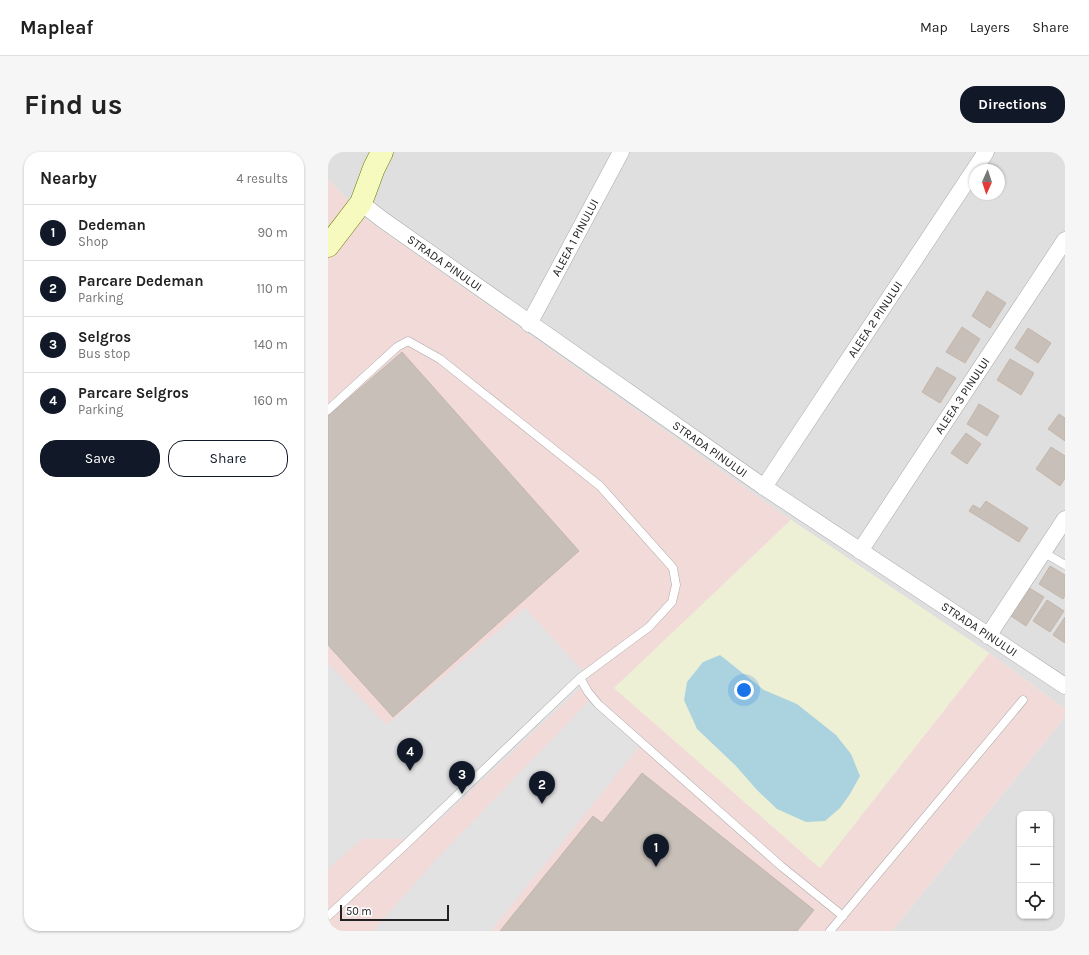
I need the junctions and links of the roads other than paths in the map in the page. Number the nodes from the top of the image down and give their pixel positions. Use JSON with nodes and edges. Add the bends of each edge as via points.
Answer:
{"nodes":[{"id":1,"x":382,"y":152,"type":"edge"},
{"id":2,"x":621,"y":152,"type":"edge"},
{"id":3,"x":986,"y":152,"type":"edge"},
{"id":4,"x":361,"y":203,"type":"junction"},
{"id":5,"x":1065,"y":240,"type":"edge"},
{"id":6,"x":328,"y":246,"type":"edge"},
{"id":7,"x":529,"y":324,"type":"junction"},
{"id":8,"x":328,"y":410,"type":"edge"},
{"id":9,"x":764,"y":487,"type":"junction"},
{"id":10,"x":1065,"y":519,"type":"edge"},
{"id":11,"x":860,"y":551,"type":"junction"},
{"id":12,"x":1043,"y":552,"type":"junction"},
{"id":13,"x":1065,"y":565,"type":"edge"},
{"id":14,"x":988,"y":636,"type":"junction"},
{"id":15,"x":580,"y":678,"type":"junction"},
{"id":16,"x":1065,"y":686,"type":"edge"},
{"id":17,"x":1023,"y":700,"type":"dead end"},
{"id":18,"x":329,"y":916,"type":"edge"},
{"id":19,"x":843,"y":916,"type":"junction"},
{"id":20,"x":830,"y":931,"type":"edge"}],
"edges":[{"from":1,"to":4,"type":"street"},
{"from":2,"to":7,"type":"street","name":"ALEEA 1 PINULUI"},
{"from":3,"to":9,"type":"street","name":"ALEEA 2 PINULUI"},
{"from":4,"to":6,"type":"street"},
{"from":4,"to":7,"type":"street","name":"STRADA PINULUI"},
{"from":5,"to":11,"type":"street","name":"ALEEA 3 PINULUI"},
{"from":7,"to":9,"type":"street","name":"STRADA PINULUI"},
{"from":8,"to":15,"type":"lane","via":[[397,347],[408,341],[440,359],[600,486],[673,568],[676,585],[672,602],[649,627]]},
{"from":9,"to":11,"type":"street","name":"STRADA PINULUI"},
{"from":10,"to":12,"type":"street"},
{"from":11,"to":14,"type":"street","name":"STRADA PINULUI"},
{"from":12,"to":13,"type":"lane"},
{"from":12,"to":14,"type":"street"},
{"from":14,"to":16,"type":"street","name":"STRADA PINULUI"},
{"from":15,"to":18,"type":"lane"},
{"from":15,"to":19,"type":"lane","via":[[598,704],[781,866]]},
{"from":17,"to":19,"type":"lane"},
{"from":19,"to":20,"type":"lane"}]}
